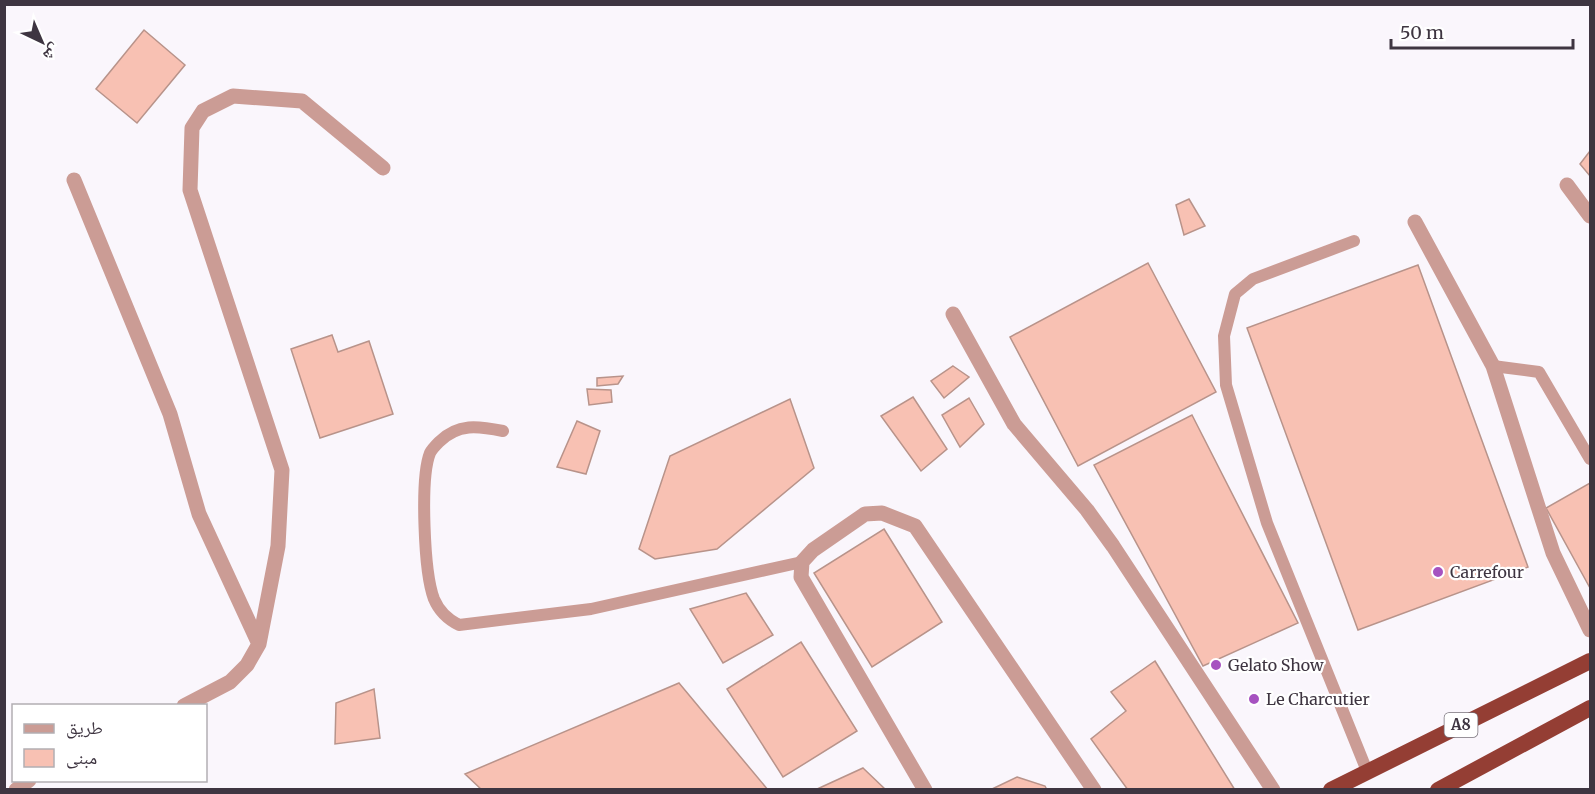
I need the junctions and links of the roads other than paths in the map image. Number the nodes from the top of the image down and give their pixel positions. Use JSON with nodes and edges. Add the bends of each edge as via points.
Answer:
{"nodes":[{"id":1,"x":383,"y":168,"type":"dead end"},
{"id":2,"x":74,"y":180,"type":"dead end"},
{"id":3,"x":1567,"y":185,"type":"dead end"},
{"id":4,"x":1590,"y":216,"type":"edge"},
{"id":5,"x":1415,"y":222,"type":"dead end"},
{"id":6,"x":1354,"y":241,"type":"dead end"},
{"id":7,"x":953,"y":314,"type":"dead end"},
{"id":8,"x":1493,"y":366,"type":"junction"},
{"id":9,"x":503,"y":431,"type":"dead end"},
{"id":10,"x":1590,"y":459,"type":"edge"},
{"id":11,"x":802,"y":562,"type":"junction"},
{"id":12,"x":1590,"y":630,"type":"edge"},
{"id":13,"x":260,"y":644,"type":"junction"},
{"id":14,"x":1590,"y":661,"type":"edge"},
{"id":15,"x":186,"y":704,"type":"edge"},
{"id":16,"x":1590,"y":708,"type":"edge"},
{"id":17,"x":1367,"y":771,"type":"junction"},
{"id":18,"x":925,"y":789,"type":"edge"},
{"id":19,"x":1094,"y":789,"type":"edge"},
{"id":20,"x":1273,"y":789,"type":"edge"},
{"id":21,"x":1331,"y":789,"type":"edge"},
{"id":22,"x":1438,"y":789,"type":"edge"}],
"edges":[{"from":1,"to":13,"type":"street","via":[[302,101],[233,96],[202,111],[192,128],[190,190],[282,470],[278,546]]},
{"from":2,"to":13,"type":"street","via":[[170,414],[199,514]]},
{"from":3,"to":4,"type":"street"},
{"from":5,"to":8,"type":"street"},
{"from":6,"to":17,"type":"lane","via":[[1253,279],[1235,294],[1224,336],[1226,385],[1266,523]]},
{"from":7,"to":20,"type":"street","via":[[1014,424],[1113,546]]},
{"from":8,"to":10,"type":"lane","via":[[1539,372]]},
{"from":8,"to":12,"type":"street","via":[[1546,534]]},
{"from":9,"to":11,"type":"lane","via":[[475,426],[460,428],[430,452],[423,525],[434,597],[449,621],[459,625],[591,609]]},
{"from":11,"to":18,"type":"street","via":[[801,577],[806,590]]},
{"from":11,"to":19,"type":"street","via":[[865,514],[882,513],[915,526]]},
{"from":13,"to":15,"type":"street","via":[[230,682]]},
{"from":14,"to":17,"type":"highway","number":"A8"},
{"from":16,"to":22,"type":"highway"},
{"from":17,"to":21,"type":"highway","number":"A8"}]}
